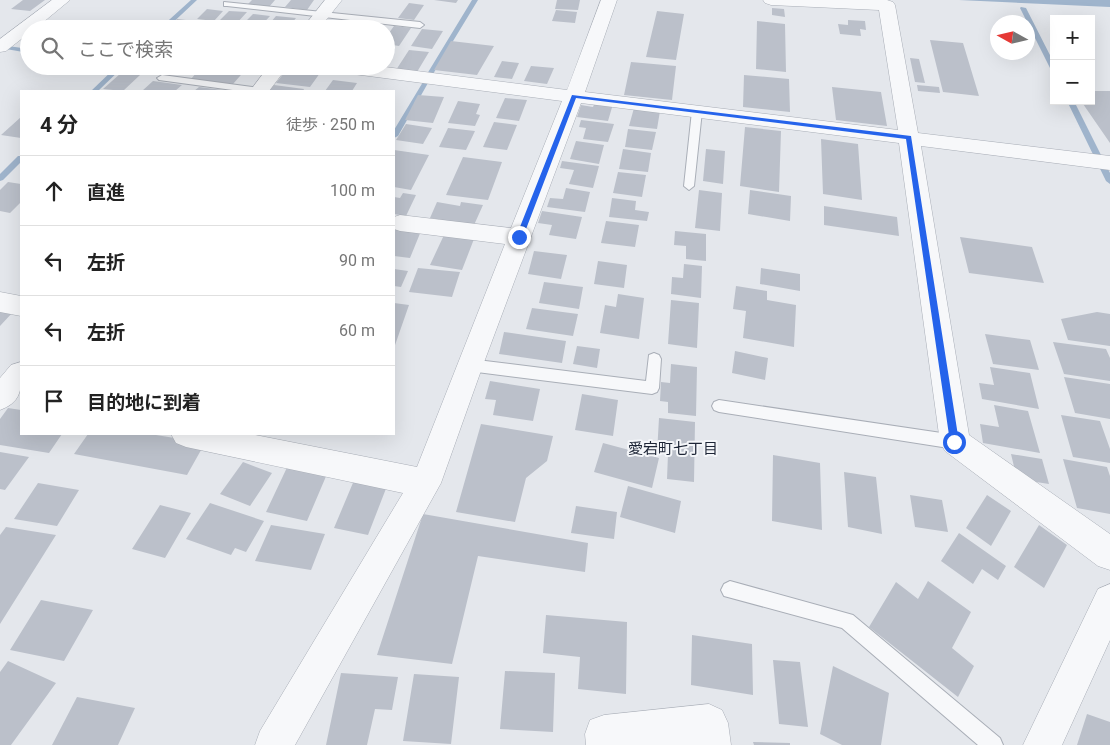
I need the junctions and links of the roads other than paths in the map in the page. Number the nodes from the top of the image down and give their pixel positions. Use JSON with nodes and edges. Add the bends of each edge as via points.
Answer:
{"nodes":[{"id":1,"x":62,"y":0,"type":"edge"},
{"id":2,"x":334,"y":0,"type":"edge"},
{"id":3,"x":609,"y":0,"type":"edge"},
{"id":4,"x":771,"y":0,"type":"edge"},
{"id":5,"x":227,"y":4,"type":"dead end"},
{"id":6,"x":322,"y":14,"type":"junction"},
{"id":7,"x":35,"y":20,"type":"edge"},
{"id":8,"x":317,"y":20,"type":"edge"},
{"id":9,"x":375,"y":20,"type":"edge"},
{"id":10,"x":395,"y":22,"type":"edge"},
{"id":11,"x":420,"y":25,"type":"dead end"},
{"id":12,"x":20,"y":31,"type":"edge"},
{"id":13,"x":0,"y":46,"type":"edge"},
{"id":14,"x":272,"y":75,"type":"edge"},
{"id":15,"x":386,"y":75,"type":"edge"},
{"id":16,"x":395,"y":75,"type":"edge"},
{"id":17,"x":162,"y":78,"type":"dead end"},
{"id":18,"x":252,"y":90,"type":"edge"},
{"id":19,"x":260,"y":90,"type":"edge"},
{"id":20,"x":378,"y":90,"type":"edge"},
{"id":21,"x":574,"y":96,"type":"junction"},
{"id":22,"x":697,"y":111,"type":"junction"},
{"id":23,"x":909,"y":138,"type":"junction"},
{"id":24,"x":1110,"y":163,"type":"edge"},
{"id":25,"x":689,"y":186,"type":"dead end"},
{"id":26,"x":400,"y":223,"type":"dead end"},
{"id":27,"x":519,"y":237,"type":"junction"},
{"id":28,"x":0,"y":302,"type":"edge"},
{"id":29,"x":20,"y":306,"type":"edge"},
{"id":30,"x":654,"y":359,"type":"dead end"},
{"id":31,"x":469,"y":365,"type":"junction"},
{"id":32,"x":20,"y":375,"type":"edge"},
{"id":33,"x":8,"y":398,"type":"edge"},
{"id":34,"x":719,"y":406,"type":"dead end"},
{"id":35,"x":191,"y":435,"type":"edge"},
{"id":36,"x":954,"y":442,"type":"junction"},
{"id":37,"x":426,"y":483,"type":"junction"},
{"id":38,"x":1110,"y":554,"type":"edge"},
{"id":39,"x":730,"y":590,"type":"dead end"},
{"id":40,"x":1110,"y":601,"type":"edge"},
{"id":41,"x":274,"y":745,"type":"edge"},
{"id":42,"x":605,"y":745,"type":"edge"},
{"id":43,"x":712,"y":745,"type":"edge"},
{"id":44,"x":993,"y":745,"type":"edge"},
{"id":45,"x":1042,"y":745,"type":"edge"}],
"edges":[{"from":1,"to":7,"type":"street"},
{"from":2,"to":6,"type":"street"},
{"from":3,"to":21,"type":"street"},
{"from":4,"to":23,"type":"street","via":[[887,5]]},
{"from":5,"to":6,"type":"lane"},
{"from":6,"to":8,"type":"street"},
{"from":6,"to":9,"type":"lane"},
{"from":10,"to":11,"type":"lane"},
{"from":12,"to":13,"type":"street"},
{"from":14,"to":19,"type":"street"},
{"from":15,"to":20,"type":"street"},
{"from":16,"to":21,"type":"street"},
{"from":17,"to":18,"type":"lane"},
{"from":21,"to":22,"type":"street"},
{"from":21,"to":27,"type":"street"},
{"from":22,"to":23,"type":"street"},
{"from":22,"to":25,"type":"lane"},
{"from":23,"to":24,"type":"street"},
{"from":23,"to":36,"type":"street"},
{"from":26,"to":27,"type":"street"},
{"from":27,"to":31,"type":"street"},
{"from":28,"to":29,"type":"street"},
{"from":30,"to":31,"type":"lane","via":[[652,388]]},
{"from":31,"to":37,"type":"street"},
{"from":32,"to":33,"type":"street"},
{"from":34,"to":36,"type":"lane"},
{"from":35,"to":37,"type":"street"},
{"from":36,"to":38,"type":"street"},
{"from":37,"to":41,"type":"street"},
{"from":39,"to":44,"type":"lane","via":[[847,621]]},
{"from":40,"to":45,"type":"street"},
{"from":42,"to":43,"type":"street","via":[[604,734],[709,723]]}]}
